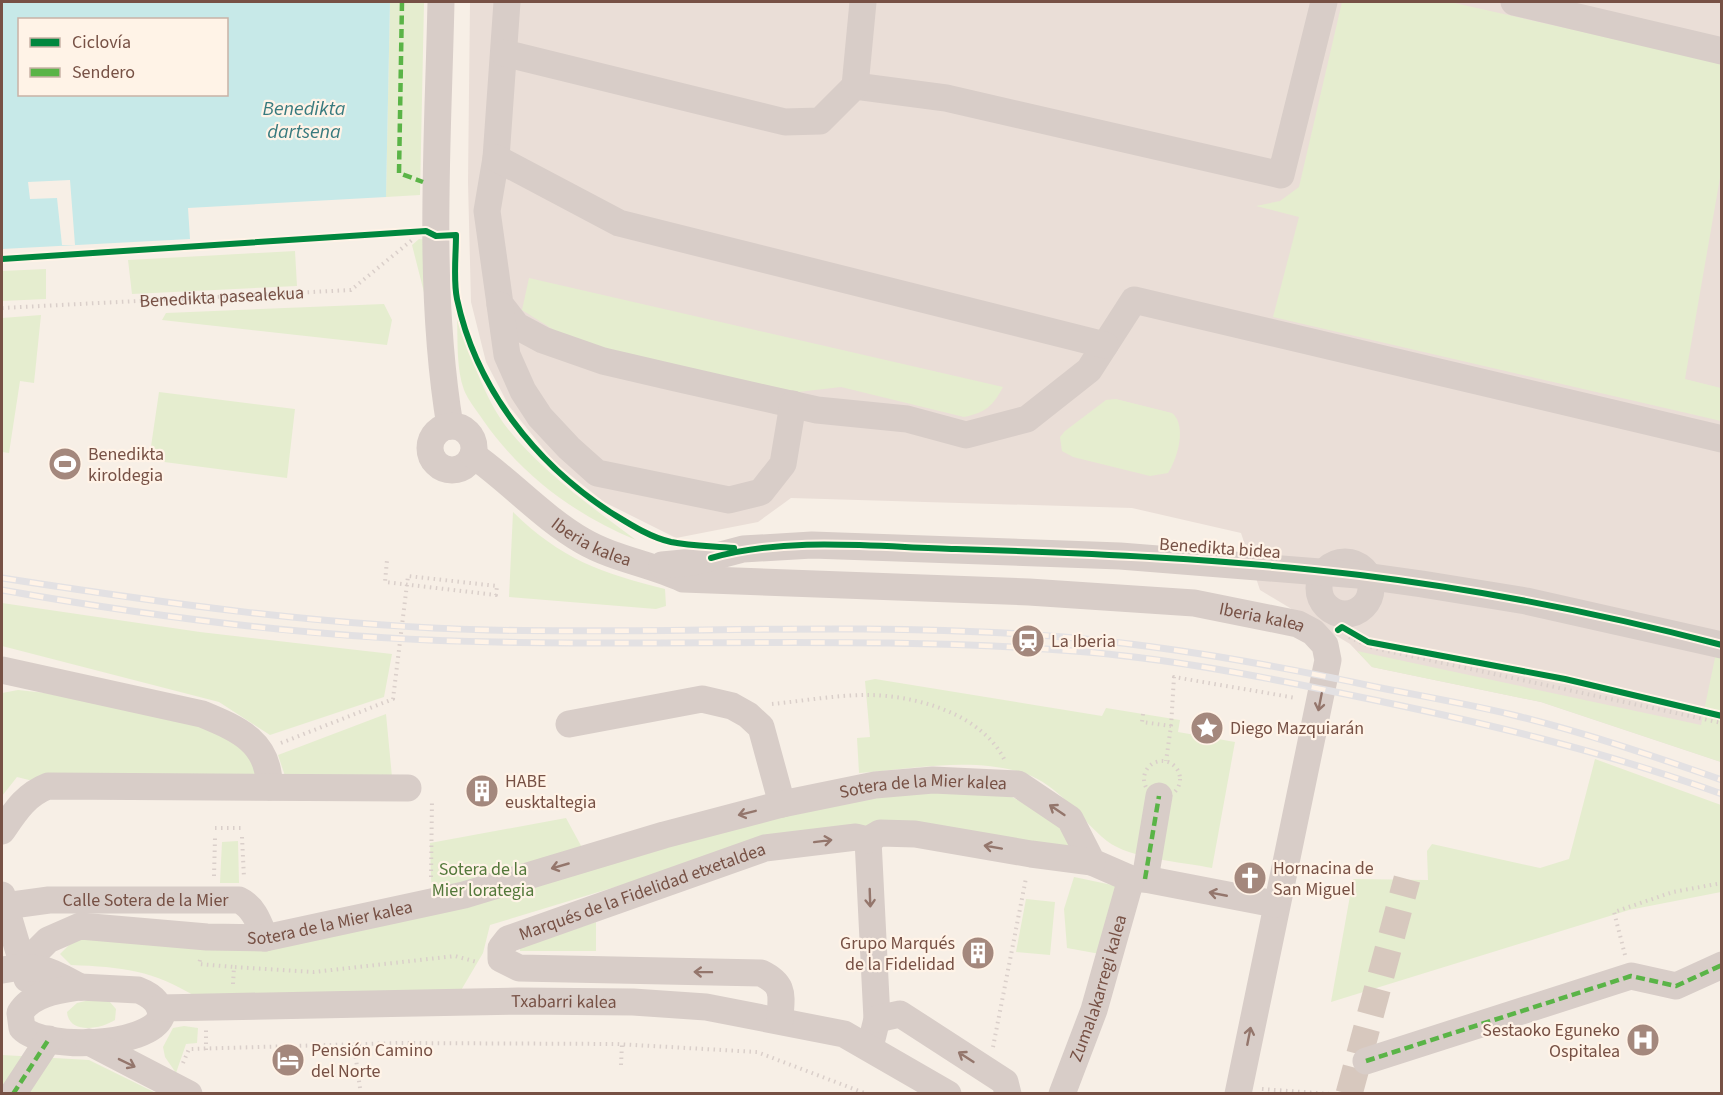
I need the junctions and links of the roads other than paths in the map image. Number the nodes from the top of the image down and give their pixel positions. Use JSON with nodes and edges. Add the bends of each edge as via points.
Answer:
{"nodes":[{"id":1,"x":441,"y":2,"type":"edge"},
{"id":2,"x":507,"y":2,"type":"edge"},
{"id":3,"x":862,"y":2,"type":"edge"},
{"id":4,"x":1324,"y":2,"type":"edge"},
{"id":5,"x":1514,"y":2,"type":"edge"},
{"id":6,"x":1722,"y":51,"type":"edge"},
{"id":7,"x":504,"y":53,"type":"junction"},
{"id":8,"x":855,"y":86,"type":"junction"},
{"id":9,"x":496,"y":158,"type":"junction"},
{"id":10,"x":500,"y":304,"type":"junction"},
{"id":11,"x":1105,"y":345,"type":"junction"},
{"id":12,"x":793,"y":404,"type":"junction"},
{"id":13,"x":450,"y":426,"type":"junction"},
{"id":14,"x":1722,"y":439,"type":"edge"},
{"id":15,"x":473,"y":455,"type":"junction"},
{"id":16,"x":711,"y":558,"type":"junction"},
{"id":17,"x":655,"y":566,"type":"junction"},
{"id":18,"x":733,"y":582,"type":"junction"},
{"id":19,"x":1327,"y":607,"type":"dead end"},
{"id":20,"x":1313,"y":632,"type":"junction"},
{"id":21,"x":1722,"y":645,"type":"edge"},
{"id":22,"x":2,"y":670,"type":"edge"},
{"id":23,"x":569,"y":724,"type":"dead end"},
{"id":24,"x":269,"y":788,"type":"junction"},
{"id":25,"x":408,"y":788,"type":"dead end"},
{"id":26,"x":1159,"y":796,"type":"dead end"},
{"id":27,"x":782,"y":804,"type":"junction"},
{"id":28,"x":2,"y":831,"type":"edge"},
{"id":29,"x":868,"y":840,"type":"junction"},
{"id":30,"x":1092,"y":861,"type":"junction"},
{"id":31,"x":1138,"y":879,"type":"junction"},
{"id":32,"x":3,"y":900,"type":"edge"},
{"id":33,"x":1275,"y":904,"type":"junction"},
{"id":34,"x":265,"y":938,"type":"junction"},
{"id":35,"x":1722,"y":964,"type":"edge"},
{"id":36,"x":12,"y":968,"type":"edge"},
{"id":37,"x":589,"y":969,"type":"junction"},
{"id":38,"x":80,"y":987,"type":"junction"},
{"id":39,"x":587,"y":1002,"type":"junction"},
{"id":40,"x":15,"y":1016,"type":"edge"},
{"id":41,"x":156,"y":1018,"type":"junction"},
{"id":42,"x":877,"y":1019,"type":"junction"},
{"id":43,"x":780,"y":1020,"type":"junction"},
{"id":44,"x":49,"y":1040,"type":"junction"},
{"id":45,"x":89,"y":1042,"type":"junction"},
{"id":46,"x":870,"y":1047,"type":"junction"},
{"id":47,"x":1366,"y":1061,"type":"dead end"},
{"id":48,"x":179,"y":1081,"type":"edge"},
{"id":49,"x":1238,"y":1090,"type":"edge"},
{"id":50,"x":13,"y":1094,"type":"edge"},
{"id":51,"x":948,"y":1094,"type":"edge"},
{"id":52,"x":1008,"y":1094,"type":"edge"},
{"id":53,"x":1062,"y":1094,"type":"edge"}],
"edges":[{"from":1,"to":13,"type":"street","via":[[422,234]]},
{"from":2,"to":7,"type":"street"},
{"from":3,"to":8,"type":"street"},
{"from":4,"to":8,"type":"street","via":[[1281,175],[946,98]]},
{"from":5,"to":6,"type":"street"},
{"from":7,"to":8,"type":"street","via":[[785,122],[820,122]]},
{"from":7,"to":9,"type":"street"},
{"from":9,"to":10,"type":"street","via":[[487,211]]},
{"from":9,"to":11,"type":"street","via":[[619,223]]},
{"from":10,"to":12,"type":"street","via":[[517,326],[543,340],[603,361]]},
{"from":10,"to":12,"type":"street","via":[[507,355],[523,391],[540,417],[597,474],[729,500],[761,492],[783,464]]},
{"from":11,"to":12,"type":"street","via":[[1089,370],[1027,419],[966,435],[907,419]]},
{"from":11,"to":14,"type":"street","via":[[1134,300]]},
{"from":13,"to":15,"type":"street","via":[[470,434]]},
{"from":13,"to":15,"type":"street","via":[[433,436],[430,450],[436,463],[456,470]]},
{"from":15,"to":17,"type":"street","name":"Iberia kalea","via":[[584,542],[627,560]]},
{"from":16,"to":17,"type":"street","name":"Benedikta bidea"},
{"from":16,"to":18,"type":"street","via":[[710,567]]},
{"from":16,"to":21,"type":"street","name":"Benedikta bidea","via":[[743,549],[812,546],[1120,556],[1358,575],[1479,592]]},
{"from":17,"to":18,"type":"street","name":"Iberia kalea","via":[[683,579]]},
{"from":18,"to":20,"type":"street","name":"Iberia kalea","via":[[921,587],[1194,603],[1274,617]]},
{"from":19,"to":20,"type":"street"},
{"from":20,"to":33,"type":"street","name":"Iberia kalea","one_way":true,"via":[[1324,645],[1328,660]]},
{"from":22,"to":24,"type":"street","via":[[202,714],[233,727],[266,758]]},
{"from":23,"to":27,"type":"street","via":[[702,699],[735,707],[760,727]]},
{"from":24,"to":25,"type":"street"},
{"from":24,"to":28,"type":"street","via":[[48,786],[34,791],[22,802]]},
{"from":26,"to":31,"type":"street","name":"Zumalakarregi kalea"},
{"from":30,"to":27,"type":"street","name":"Sotera de la Mier kalea","one_way":true,"via":[[1070,819],[1018,784],[933,780],[874,785]]},
{"from":27,"to":34,"type":"street","name":"Sotera de la Mier kalea","one_way":true,"via":[[431,902]]},
{"from":30,"to":29,"type":"street","name":"Marqués de la Fidelidad etxetaldea","one_way":true,"via":[[915,834],[880,833]]},
{"from":37,"to":29,"type":"street","name":"Marqués de la Fidelidad etxetaldea","one_way":true,"via":[[519,968],[501,959],[501,948],[507,939],[765,848],[856,837]]},
{"from":29,"to":42,"type":"street","one_way":true},
{"from":30,"to":31,"type":"street"},
{"from":33,"to":31,"type":"street","one_way":true},
{"from":31,"to":53,"type":"street","name":"Zumalakarregi kalea"},
{"from":32,"to":34,"type":"street","name":"Calle Sotera de la Mier","via":[[239,900],[257,917]]},
{"from":32,"to":36,"type":"street"},
{"from":49,"to":33,"type":"street","name":"Iberia kalea","one_way":true},
{"from":34,"to":36,"type":"street","name":"Sotera de la Mier kalea","via":[[207,938],[80,926],[48,940]]},
{"from":35,"to":47,"type":"street","via":[[1676,986],[1631,976]]},
{"from":36,"to":38,"type":"street","via":[[55,973]]},
{"from":36,"to":40,"type":"street","via":[[29,993]]},
{"from":37,"to":39,"type":"street"},
{"from":43,"to":37,"type":"street","name":"Marqués de la Fidelidad etxetaldea","one_way":true,"via":[[782,992],[774,979],[761,973]]},
{"from":38,"to":40,"type":"street","via":[[45,995]]},
{"from":38,"to":41,"type":"street","via":[[138,990],[151,997]]},
{"from":39,"to":41,"type":"street","name":"Txabarri kalea"},
{"from":39,"to":43,"type":"street","name":"Txabarri kalea","via":[[706,1007]]},
{"from":40,"to":44,"type":"street","via":[[25,1031]]},
{"from":41,"to":45,"type":"street","name":"Txabarri kalea","via":[[134,1035]]},
{"from":41,"to":48,"type":"street","via":[[152,1051]]},
{"from":42,"to":46,"type":"street"},
{"from":52,"to":42,"type":"street","one_way":true,"via":[[1005,1082],[900,1014]]},
{"from":43,"to":46,"type":"street","name":"Txabarri kalea","via":[[844,1034]]},
{"from":44,"to":45,"type":"street"},
{"from":44,"to":50,"type":"street"},
{"from":45,"to":48,"type":"street","one_way":true},
{"from":46,"to":51,"type":"street","name":"Txabarri kalea"}]}
